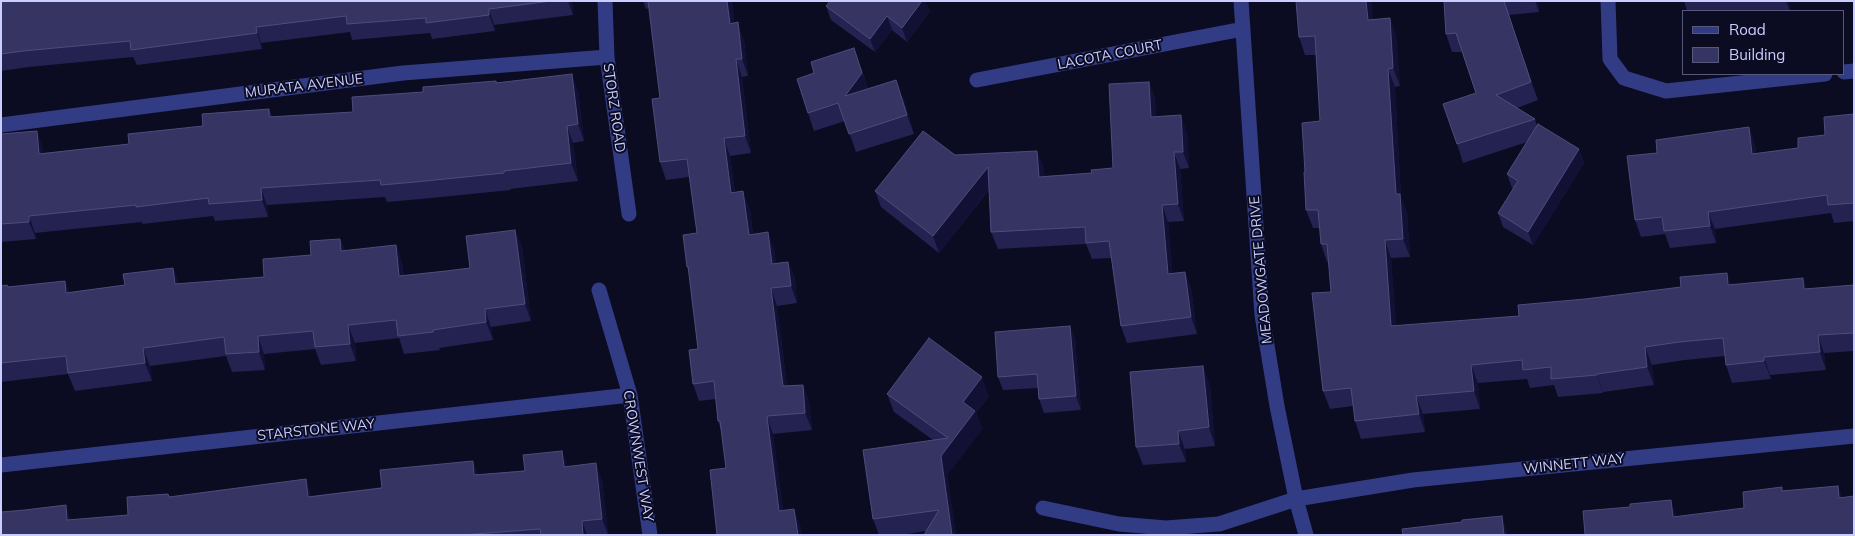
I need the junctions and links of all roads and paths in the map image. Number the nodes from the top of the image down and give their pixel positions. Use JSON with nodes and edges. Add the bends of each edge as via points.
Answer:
{"nodes":[{"id":1,"x":605,"y":1,"type":"edge"},
{"id":2,"x":1241,"y":1,"type":"edge"},
{"id":3,"x":1608,"y":1,"type":"edge"},
{"id":4,"x":1243,"y":29,"type":"junction"},
{"id":5,"x":607,"y":57,"type":"junction"},
{"id":6,"x":1816,"y":75,"type":"edge"},
{"id":7,"x":977,"y":80,"type":"dead end"},
{"id":8,"x":1,"y":125,"type":"edge"},
{"id":9,"x":629,"y":214,"type":"dead end"},
{"id":10,"x":599,"y":290,"type":"dead end"},
{"id":11,"x":630,"y":395,"type":"junction"},
{"id":12,"x":1854,"y":436,"type":"edge"},
{"id":13,"x":1,"y":466,"type":"edge"},
{"id":14,"x":1296,"y":499,"type":"junction"},
{"id":15,"x":1043,"y":508,"type":"dead end"},
{"id":16,"x":650,"y":535,"type":"edge"},
{"id":17,"x":1306,"y":535,"type":"edge"}],
"edges":[{"from":1,"to":5,"type":"street","name":"STORZ ROAD"},
{"from":2,"to":4,"type":"street","name":"MEADOWGATE DRIVE"},
{"from":3,"to":6,"type":"street","via":[[1610,59],[1624,78],[1666,91]]},
{"from":4,"to":7,"type":"street","name":"LACOTA COURT"},
{"from":4,"to":14,"type":"street","name":"MEADOWGATE DRIVE","via":[[1262,315]]},
{"from":5,"to":8,"type":"street","name":"MURATA AVENUE","via":[[403,72]]},
{"from":5,"to":9,"type":"street","name":"STORZ ROAD"},
{"from":10,"to":11,"type":"street","name":"CROWNWEST WAY"},
{"from":11,"to":13,"type":"street","name":"STARSTONE WAY"},
{"from":11,"to":16,"type":"street","name":"CROWNWEST WAY"},
{"from":12,"to":14,"type":"street","name":"WINNETT WAY","via":[[1413,480]]},
{"from":14,"to":15,"type":"street","name":"WINNETT WAY","via":[[1219,524],[1166,528],[1119,524]]},
{"from":14,"to":17,"type":"street","name":"MEADOWGATE DRIVE"}]}
